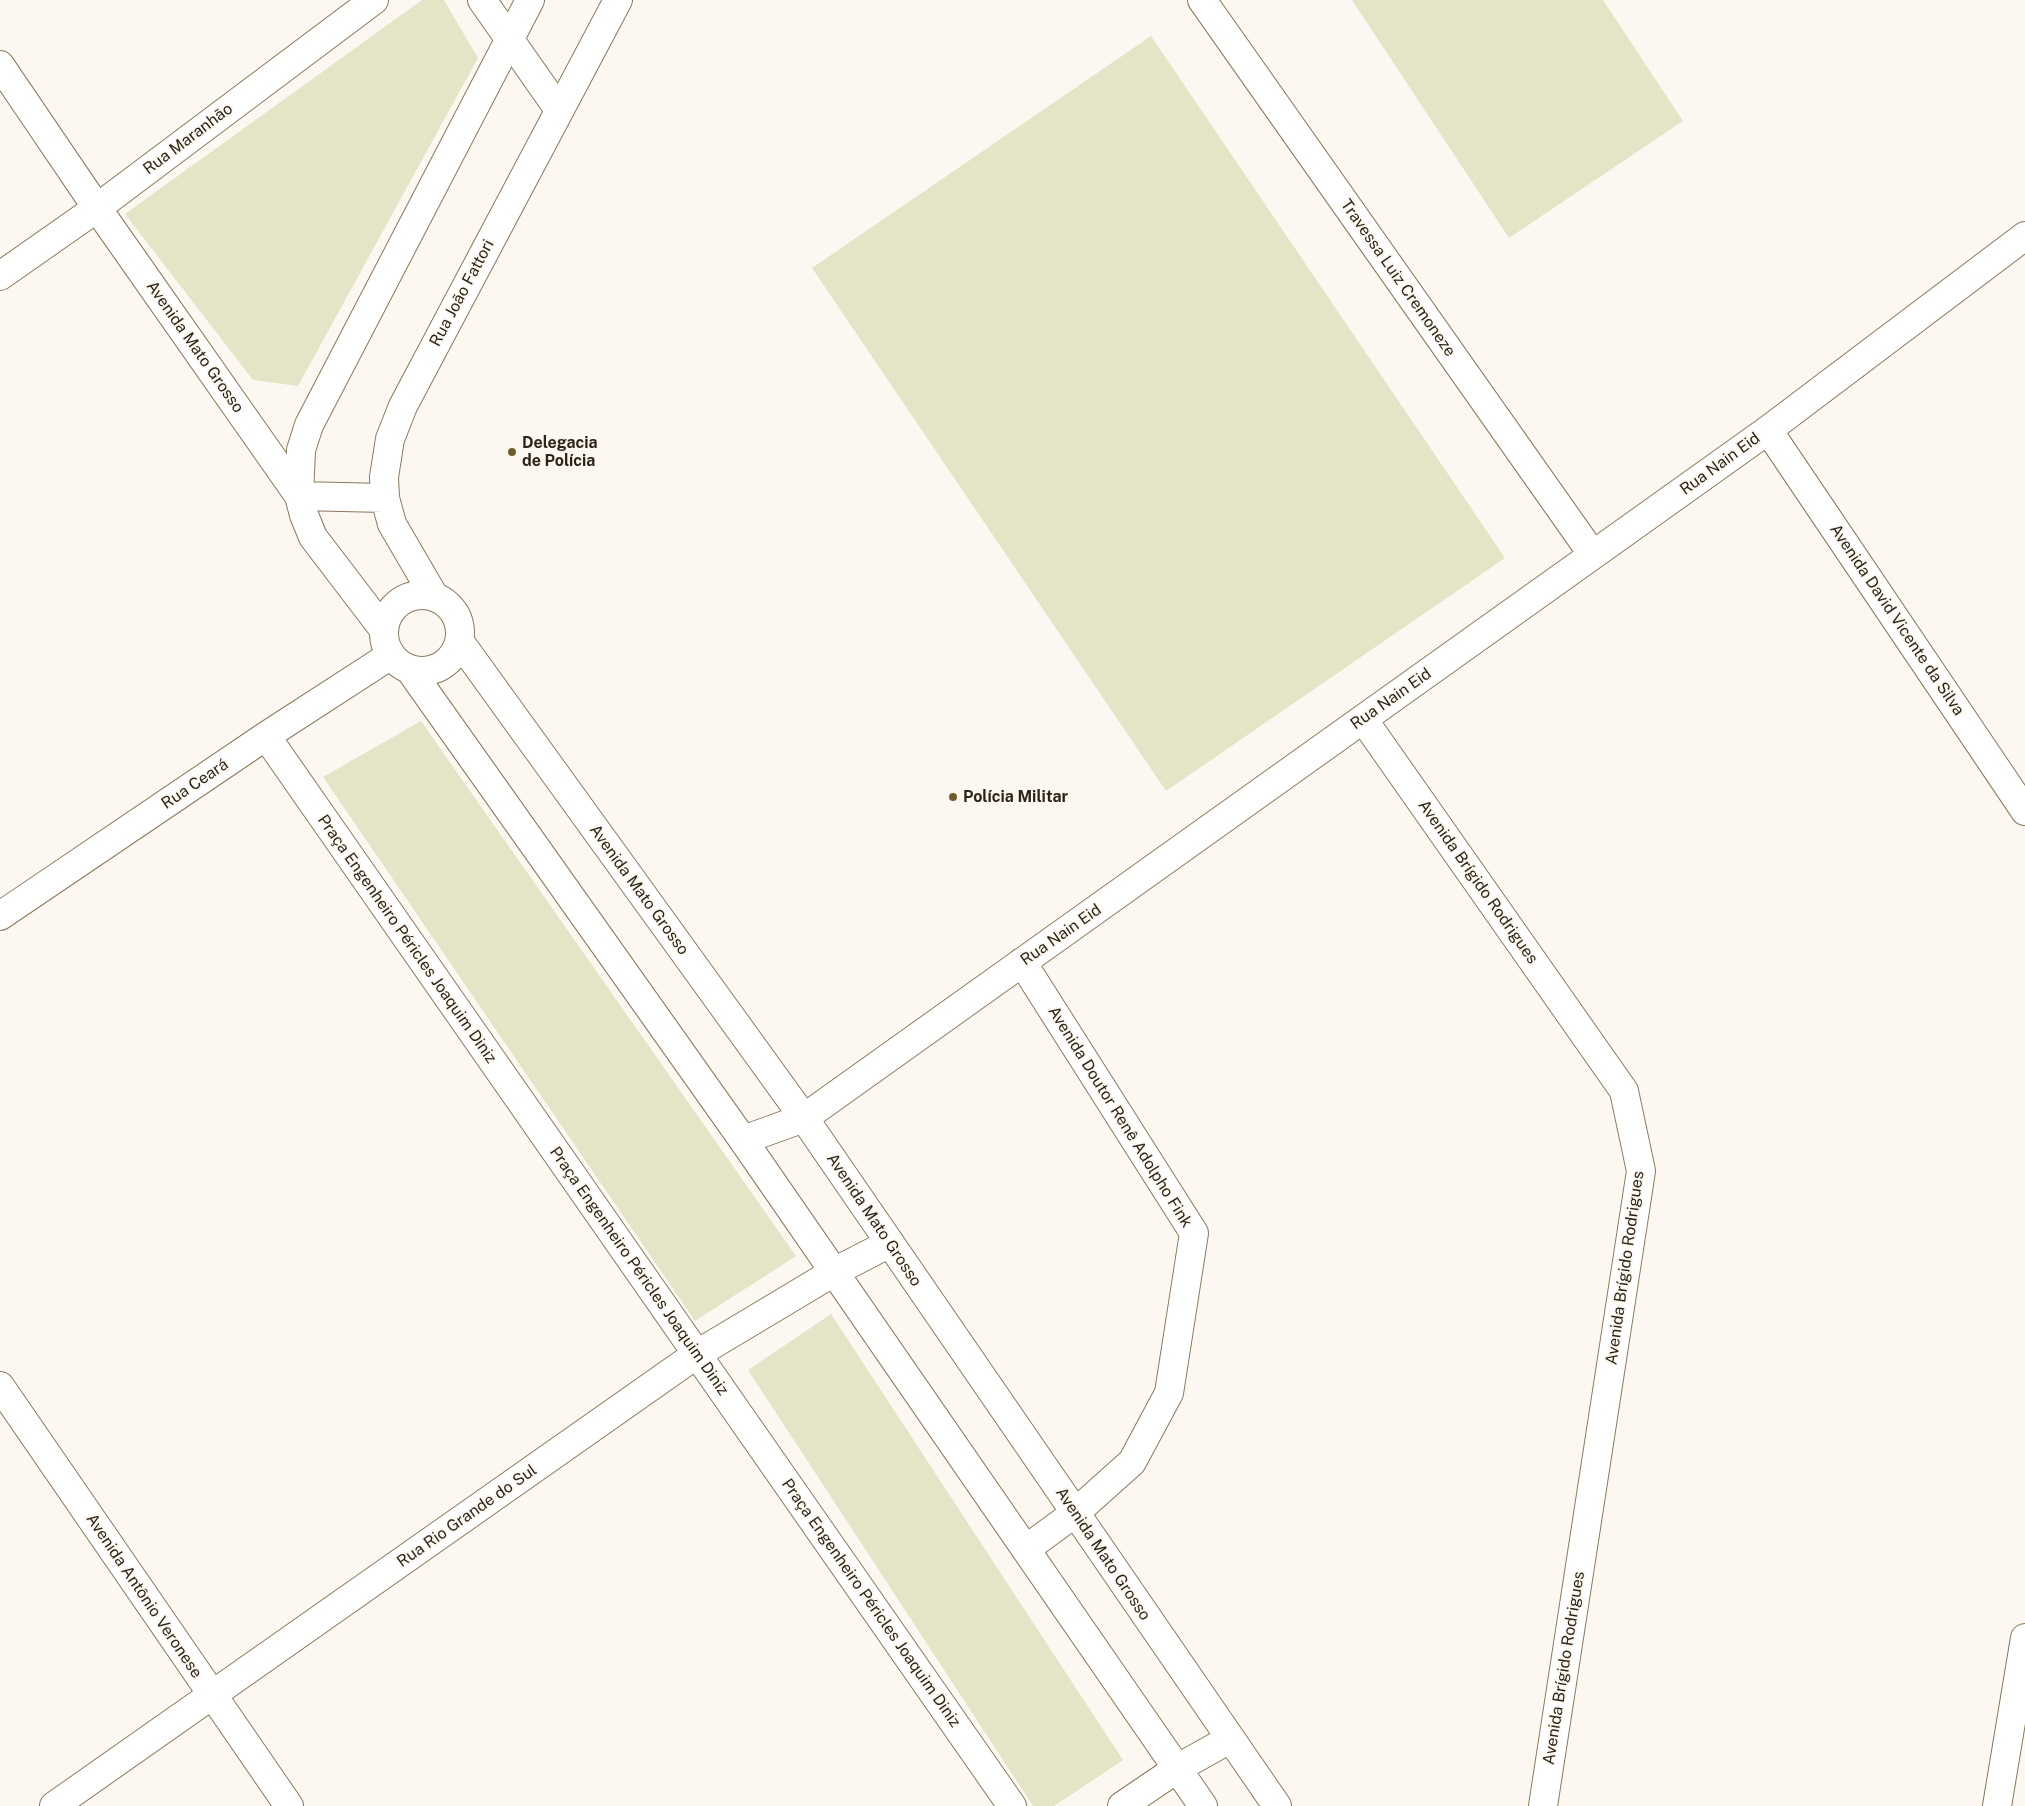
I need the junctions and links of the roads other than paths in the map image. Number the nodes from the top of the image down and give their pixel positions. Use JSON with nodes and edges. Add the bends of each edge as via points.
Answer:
{"nodes":[{"id":1,"x":374,"y":0,"type":"edge"},
{"id":2,"x":482,"y":0,"type":"edge"},
{"id":3,"x":530,"y":0,"type":"edge"},
{"id":4,"x":618,"y":0,"type":"edge"},
{"id":5,"x":1202,"y":0,"type":"edge"},
{"id":6,"x":509,"y":39,"type":"junction"},
{"id":7,"x":0,"y":64,"type":"edge"},
{"id":8,"x":559,"y":110,"type":"junction"},
{"id":9,"x":97,"y":208,"type":"junction"},
{"id":10,"x":2025,"y":236,"type":"edge"},
{"id":11,"x":0,"y":276,"type":"edge"},
{"id":12,"x":1768,"y":430,"type":"junction"},
{"id":13,"x":299,"y":496,"type":"junction"},
{"id":14,"x":385,"y":498,"type":"junction"},
{"id":15,"x":1593,"y":555,"type":"junction"},
{"id":16,"x":434,"y":596,"type":"junction"},
{"id":17,"x":460,"y":642,"type":"junction"},
{"id":18,"x":395,"y":652,"type":"junction"},
{"id":19,"x":1363,"y":719,"type":"junction"},
{"id":20,"x":266,"y":736,"type":"junction"},
{"id":21,"x":2025,"y":811,"type":"edge"},
{"id":22,"x":0,"y":916,"type":"edge"},
{"id":23,"x":1022,"y":962,"type":"junction"},
{"id":24,"x":804,"y":1118,"type":"junction"},
{"id":25,"x":743,"y":1140,"type":"junction"},
{"id":26,"x":890,"y":1243,"type":"junction"},
{"id":27,"x":834,"y":1272,"type":"junction"},
{"id":28,"x":697,"y":1354,"type":"junction"},
{"id":29,"x":0,"y":1386,"type":"edge"},
{"id":30,"x":1075,"y":1513,"type":"junction"},
{"id":31,"x":1026,"y":1548,"type":"junction"},
{"id":32,"x":2025,"y":1638,"type":"edge"},
{"id":33,"x":212,"y":1696,"type":"junction"},
{"id":34,"x":1230,"y":1739,"type":"junction"},
{"id":35,"x":1178,"y":1768,"type":"junction"},
{"id":36,"x":54,"y":1806,"type":"edge"},
{"id":37,"x":289,"y":1806,"type":"edge"},
{"id":38,"x":1012,"y":1806,"type":"edge"},
{"id":39,"x":1122,"y":1806,"type":"edge"},
{"id":40,"x":1203,"y":1806,"type":"edge"},
{"id":41,"x":1277,"y":1806,"type":"edge"},
{"id":42,"x":1543,"y":1806,"type":"edge"},
{"id":43,"x":1997,"y":1806,"type":"edge"}],
"edges":[{"from":1,"to":9,"type":"street","name":"Rua Maranhão"},
{"from":2,"to":6,"type":"street"},
{"from":3,"to":6,"type":"street"},
{"from":4,"to":8,"type":"street","name":"Rua João Fattori"},
{"from":5,"to":15,"type":"street","name":"Travessa Luiz Cremoneze"},
{"from":6,"to":8,"type":"street"},
{"from":6,"to":13,"type":"street","via":[[309,425],[301,450]]},
{"from":7,"to":9,"type":"street","name":"Avenida Mato Grosso"},
{"from":8,"to":14,"type":"street","name":"Rua João Fattori","via":[[403,406],[390,439],[384,477]]},
{"from":9,"to":11,"type":"street","name":"Rua Maranhão"},
{"from":9,"to":13,"type":"street","name":"Avenida Mato Grosso"},
{"from":10,"to":12,"type":"street","name":"Rua Nain Eid"},
{"from":12,"to":15,"type":"street","name":"Rua Nain Eid"},
{"from":12,"to":21,"type":"street","name":"Avenida David Vicente da Silva"},
{"from":13,"to":14,"type":"street"},
{"from":13,"to":18,"type":"street","name":"Avenida Mato Grosso","via":[[312,537]]},
{"from":14,"to":16,"type":"street","name":"Rua João Fattori","via":[[392,524]]},
{"from":15,"to":19,"type":"street","name":"Rua Nain Eid"},
{"from":16,"to":17,"type":"street","via":[[447,602],[456,614],[461,628]]},
{"from":16,"to":18,"type":"street","via":[[417,594],[400,601],[389,614]]},
{"from":17,"to":18,"type":"street","via":[[453,656],[441,667],[426,672]]},
{"from":17,"to":24,"type":"street","name":"Avenida Mato Grosso"},
{"from":18,"to":20,"type":"street","name":"Rua Ceará"},
{"from":18,"to":25,"type":"street","name":"Avenida Mato Grosso"},
{"from":19,"to":23,"type":"street","name":"Rua Nain Eid"},
{"from":19,"to":42,"type":"street","name":"Avenida Brígido Rodrigues","via":[[1624,1090],[1641,1171]]},
{"from":20,"to":22,"type":"street","name":"Rua Ceará"},
{"from":20,"to":28,"type":"street","name":"Praça Engenheiro Péricles Joaquim Diniz"},
{"from":23,"to":24,"type":"street","name":"Rua Nain Eid"},
{"from":23,"to":30,"type":"street","name":"Avenida Doutor Renê Adolpho Fink","via":[[1194,1233],[1169,1394],[1132,1462]]},
{"from":24,"to":25,"type":"street","name":"Rua Nain Eid"},
{"from":24,"to":26,"type":"street","name":"Avenida Mato Grosso"},
{"from":25,"to":27,"type":"street","name":"Avenida Mato Grosso"},
{"from":26,"to":27,"type":"street","name":"Rua Rio Grande do Sul"},
{"from":26,"to":30,"type":"street","name":"Avenida Mato Grosso"},
{"from":27,"to":28,"type":"street","name":"Rua Rio Grande do Sul"},
{"from":27,"to":31,"type":"street","name":"Avenida Mato Grosso"},
{"from":28,"to":33,"type":"street","name":"Rua Rio Grande do Sul"},
{"from":28,"to":38,"type":"street","name":"Praça Engenheiro Péricles Joaquim Diniz"},
{"from":29,"to":33,"type":"street","name":"Avenida Antônio Veronese"},
{"from":30,"to":31,"type":"street","name":"Avenida Doutor Renê Adolpho Fink"},
{"from":30,"to":34,"type":"street","name":"Avenida Mato Grosso"},
{"from":31,"to":35,"type":"street","name":"Avenida Mato Grosso"},
{"from":32,"to":43,"type":"street"},
{"from":33,"to":36,"type":"street","name":"Rua Rio Grande do Sul"},
{"from":33,"to":37,"type":"street","name":"Avenida Antônio Veronese"},
{"from":34,"to":35,"type":"street"},
{"from":34,"to":41,"type":"street","name":"Avenida Mato Grosso"},
{"from":35,"to":39,"type":"street"},
{"from":35,"to":40,"type":"street","name":"Avenida Mato Grosso"}]}
